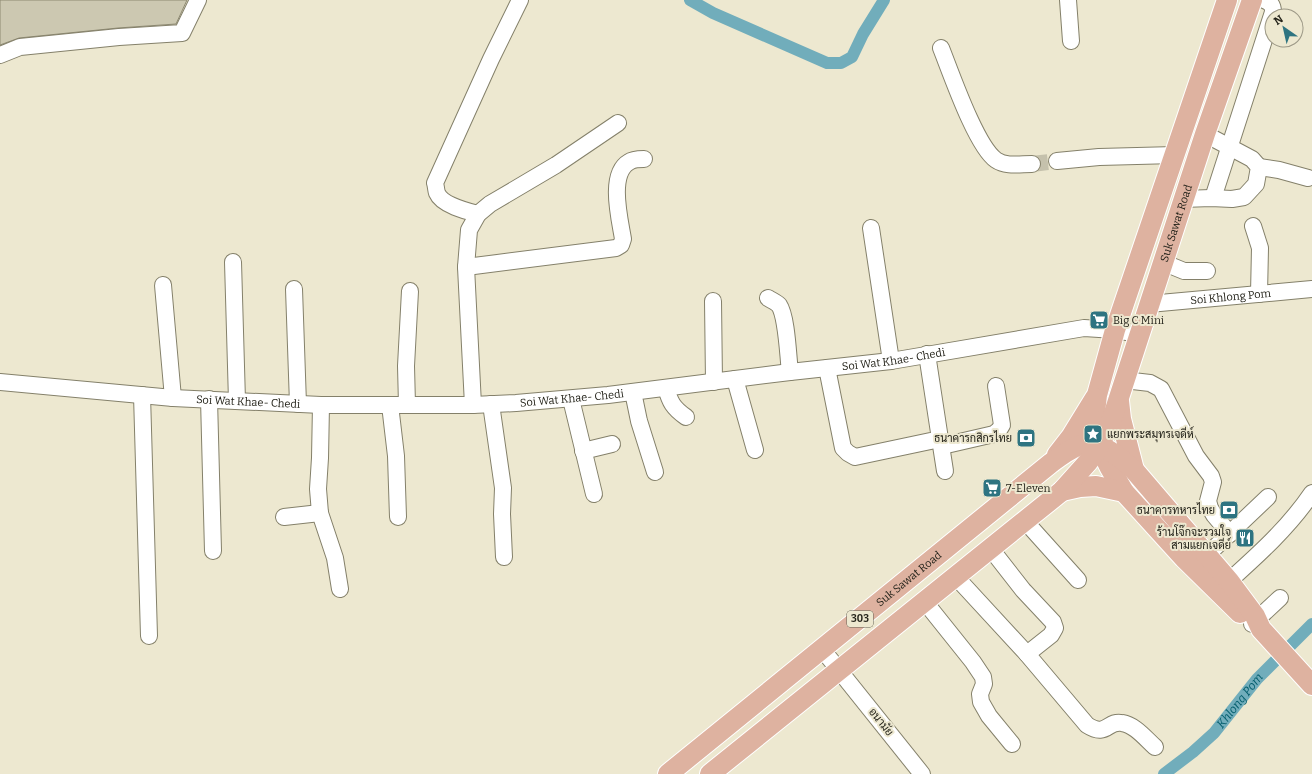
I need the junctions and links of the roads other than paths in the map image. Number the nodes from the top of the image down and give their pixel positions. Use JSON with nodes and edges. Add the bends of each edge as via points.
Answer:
{"nodes":[{"id":1,"x":198,"y":0,"type":"edge"},
{"id":2,"x":520,"y":0,"type":"edge"},
{"id":3,"x":1068,"y":0,"type":"edge"},
{"id":4,"x":1227,"y":0,"type":"edge"},
{"id":5,"x":1264,"y":0,"type":"edge"},
{"id":6,"x":1250,"y":7,"type":"edge"},
{"id":7,"x":1273,"y":8,"type":"edge"},
{"id":8,"x":1240,"y":33,"type":"junction"},
{"id":9,"x":1071,"y":40,"type":"dead end"},
{"id":10,"x":1264,"y":40,"type":"joint"},
{"id":11,"x":941,"y":48,"type":"dead end"},
{"id":12,"x":0,"y":55,"type":"edge"},
{"id":13,"x":1218,"y":94,"type":"junction"},
{"id":14,"x":1246,"y":95,"type":"junction"},
{"id":15,"x":618,"y":123,"type":"dead end"},
{"id":16,"x":1205,"y":134,"type":"junction"},
{"id":17,"x":1230,"y":147,"type":"junction"},
{"id":18,"x":1175,"y":154,"type":"junction"},
{"id":19,"x":644,"y":159,"type":"dead end"},
{"id":20,"x":1057,"y":161,"type":"tunnel mouth"},
{"id":21,"x":1032,"y":164,"type":"tunnel mouth"},
{"id":22,"x":1259,"y":167,"type":"junction"},
{"id":23,"x":1308,"y":178,"type":"dead end"},
{"id":24,"x":1213,"y":198,"type":"junction"},
{"id":25,"x":1183,"y":199,"type":"junction"},
{"id":26,"x":478,"y":214,"type":"junction"},
{"id":27,"x":1253,"y":226,"type":"dead end"},
{"id":28,"x":871,"y":228,"type":"dead end"},
{"id":29,"x":233,"y":262,"type":"dead end"},
{"id":30,"x":1162,"y":262,"type":"junction"},
{"id":31,"x":466,"y":267,"type":"junction"},
{"id":32,"x":1207,"y":271,"type":"dead end"},
{"id":33,"x":163,"y":285,"type":"dead end"},
{"id":34,"x":294,"y":289,"type":"dead end"},
{"id":35,"x":1312,"y":289,"type":"edge"},
{"id":36,"x":410,"y":291,"type":"dead end"},
{"id":37,"x":1259,"y":294,"type":"junction"},
{"id":38,"x":768,"y":298,"type":"dead end"},
{"id":39,"x":713,"y":301,"type":"dead end"},
{"id":40,"x":1149,"y":304,"type":"junction"},
{"id":41,"x":1115,"y":330,"type":"junction"},
{"id":42,"x":1139,"y":334,"type":"junction"},
{"id":43,"x":927,"y":354,"type":"junction"},
{"id":44,"x":891,"y":361,"type":"junction"},
{"id":45,"x":827,"y":368,"type":"junction"},
{"id":46,"x":790,"y":372,"type":"junction"},
{"id":47,"x":735,"y":379,"type":"junction"},
{"id":48,"x":1124,"y":380,"type":"junction"},
{"id":49,"x":0,"y":382,"type":"edge"},
{"id":50,"x":714,"y":382,"type":"junction"},
{"id":51,"x":996,"y":386,"type":"dead end"},
{"id":52,"x":666,"y":388,"type":"junction"},
{"id":53,"x":633,"y":392,"type":"junction"},
{"id":54,"x":142,"y":395,"type":"junction"},
{"id":55,"x":1097,"y":395,"type":"junction"},
{"id":56,"x":173,"y":398,"type":"junction"},
{"id":57,"x":209,"y":399,"type":"junction"},
{"id":58,"x":571,"y":399,"type":"junction"},
{"id":59,"x":237,"y":401,"type":"junction"},
{"id":60,"x":1119,"y":401,"type":"junction"},
{"id":61,"x":298,"y":404,"type":"junction"},
{"id":62,"x":491,"y":404,"type":"junction"},
{"id":63,"x":321,"y":405,"type":"junction"},
{"id":64,"x":390,"y":405,"type":"junction"},
{"id":65,"x":407,"y":405,"type":"junction"},
{"id":66,"x":473,"y":405,"type":"junction"},
{"id":67,"x":686,"y":417,"type":"dead end"},
{"id":68,"x":941,"y":443,"type":"junction"},
{"id":69,"x":612,"y":444,"type":"dead end"},
{"id":70,"x":1099,"y":446,"type":"junction"},
{"id":71,"x":755,"y":450,"type":"dead end"},
{"id":72,"x":583,"y":451,"type":"junction"},
{"id":73,"x":1051,"y":463,"type":"junction"},
{"id":74,"x":1134,"y":470,"type":"junction"},
{"id":75,"x":945,"y":471,"type":"dead end"},
{"id":76,"x":655,"y":472,"type":"dead end"},
{"id":77,"x":1062,"y":491,"type":"junction"},
{"id":78,"x":1124,"y":492,"type":"junction"},
{"id":79,"x":1312,"y":493,"type":"edge"},
{"id":80,"x":594,"y":494,"type":"dead end"},
{"id":81,"x":1268,"y":497,"type":"dead end"},
{"id":82,"x":320,"y":513,"type":"junction"},
{"id":83,"x":284,"y":517,"type":"dead end"},
{"id":84,"x":398,"y":517,"type":"dead end"},
{"id":85,"x":1025,"y":521,"type":"junction"},
{"id":86,"x":1230,"y":534,"type":"junction"},
{"id":87,"x":991,"y":549,"type":"junction"},
{"id":88,"x":1203,"y":550,"type":"junction"},
{"id":89,"x":213,"y":551,"type":"dead end"},
{"id":90,"x":504,"y":557,"type":"dead end"},
{"id":91,"x":1184,"y":558,"type":"junction"},
{"id":92,"x":956,"y":577,"type":"junction"},
{"id":93,"x":1078,"y":580,"type":"dead end"},
{"id":94,"x":1229,"y":581,"type":"junction"},
{"id":95,"x":340,"y":589,"type":"dead end"},
{"id":96,"x":1280,"y":598,"type":"dead end"},
{"id":97,"x":925,"y":602,"type":"junction"},
{"id":98,"x":1255,"y":622,"type":"junction"},
{"id":99,"x":149,"y":636,"type":"dead end"},
{"id":100,"x":822,"y":649,"type":"junction"},
{"id":101,"x":1027,"y":654,"type":"junction"},
{"id":102,"x":840,"y":670,"type":"junction"},
{"id":103,"x":1312,"y":685,"type":"edge"},
{"id":104,"x":1012,"y":744,"type":"dead end"},
{"id":105,"x":1155,"y":747,"type":"dead end"},
{"id":106,"x":668,"y":774,"type":"edge"},
{"id":107,"x":710,"y":774,"type":"edge"},
{"id":108,"x":922,"y":774,"type":"edge"}],
"edges":[{"from":1,"to":12,"type":"street","via":[[182,33],[20,47]]},
{"from":2,"to":26,"type":"street","via":[[435,183],[436,192],[441,198],[456,208]]},
{"from":3,"to":9,"type":"street"},
{"from":4,"to":6,"type":"street"},
{"from":4,"to":18,"type":"main road","name":"Suk Sawat Road"},
{"from":5,"to":7,"type":"street","via":[[1270,2]]},
{"from":6,"to":8,"type":"main road","name":"Suk Sawat Road"},
{"from":8,"to":10,"type":"street"},
{"from":8,"to":13,"type":"main road","name":"Suk Sawat Road"},
{"from":10,"to":14,"type":"street"},
{"from":11,"to":21,"type":"street","via":[[973,127],[995,160],[1006,165]]},
{"from":13,"to":14,"type":"street"},
{"from":13,"to":16,"type":"main road","name":"Suk Sawat Road"},
{"from":14,"to":17,"type":"street"},
{"from":15,"to":26,"type":"street"},
{"from":16,"to":17,"type":"street"},
{"from":16,"to":25,"type":"main road","name":"Suk Sawat Road"},
{"from":17,"to":22,"type":"street","via":[[1252,159]]},
{"from":17,"to":24,"type":"street"},
{"from":18,"to":20,"type":"street"},
{"from":18,"to":41,"type":"main road","name":"Suk Sawat Road"},
{"from":19,"to":31,"type":"street","via":[[630,161],[624,165],[616,186],[623,239],[621,245],[616,248]]},
{"from":22,"to":23,"type":"street"},
{"from":22,"to":24,"type":"street","via":[[1256,184],[1244,197]]},
{"from":24,"to":25,"type":"street"},
{"from":25,"to":30,"type":"main road","name":"Suk Sawat Road"},
{"from":26,"to":31,"type":"street","via":[[468,230]]},
{"from":27,"to":37,"type":"street","via":[[1260,248]]},
{"from":28,"to":44,"type":"street"},
{"from":29,"to":59,"type":"street"},
{"from":30,"to":32,"type":"street","via":[[1184,271]]},
{"from":30,"to":40,"type":"main road","name":"Suk Sawat Road"},
{"from":31,"to":66,"type":"street"},
{"from":33,"to":56,"type":"street"},
{"from":34,"to":61,"type":"street"},
{"from":35,"to":37,"type":"street","name":"Soi Khlong Pom"},
{"from":36,"to":65,"type":"street","via":[[406,366]]},
{"from":37,"to":40,"type":"street","name":"Soi Khlong Pom"},
{"from":38,"to":46,"type":"street","via":[[778,305],[782,312]]},
{"from":39,"to":50,"type":"street"},
{"from":40,"to":42,"type":"main road","name":"Suk Sawat Road"},
{"from":41,"to":42,"type":"street","name":"Soi Wat Khae- Chedi"},
{"from":41,"to":43,"type":"street","name":"Soi Wat Khae- Chedi","via":[[1084,328]]},
{"from":41,"to":55,"type":"main road","name":"Suk Sawat Road"},
{"from":42,"to":48,"type":"main road","name":"Suk Sawat Road"},
{"from":43,"to":44,"type":"street","name":"Soi Wat Khae- Chedi"},
{"from":43,"to":68,"type":"street"},
{"from":44,"to":45,"type":"street","name":"Soi Wat Khae- Chedi"},
{"from":45,"to":46,"type":"street","name":"Soi Wat Khae- Chedi"},
{"from":45,"to":68,"type":"street","via":[[843,448],[848,453],[855,457]]},
{"from":46,"to":47,"type":"street","name":"Soi Wat Khae- Chedi"},
{"from":47,"to":50,"type":"street","name":"Soi Wat Khae- Chedi"},
{"from":47,"to":71,"type":"street"},
{"from":48,"to":60,"type":"main road","name":"Suk Sawat Road"},
{"from":48,"to":86,"type":"street","via":[[1150,383],[1162,389],[1196,456],[1211,476],[1213,482],[1208,501],[1210,508]]},
{"from":49,"to":54,"type":"street","name":"Soi Wat Khae- Chedi"},
{"from":50,"to":52,"type":"street","name":"Soi Wat Khae- Chedi"},
{"from":51,"to":68,"type":"street","via":[[1002,425],[999,430],[994,434]]},
{"from":52,"to":53,"type":"street","name":"Soi Wat Khae- Chedi"},
{"from":52,"to":67,"type":"street","via":[[673,406]]},
{"from":53,"to":58,"type":"street","name":"Soi Wat Khae- Chedi"},
{"from":53,"to":76,"type":"street"},
{"from":54,"to":56,"type":"street","name":"Soi Wat Khae- Chedi"},
{"from":54,"to":99,"type":"street"},
{"from":55,"to":70,"type":"main road","name":"Suk Sawat Road","via":[[1095,428]]},
{"from":55,"to":73,"type":"main road"},
{"from":56,"to":57,"type":"street","name":"Soi Wat Khae- Chedi"},
{"from":57,"to":59,"type":"street","name":"Soi Wat Khae- Chedi"},
{"from":57,"to":89,"type":"street"},
{"from":58,"to":62,"type":"street","name":"Soi Wat Khae- Chedi"},
{"from":58,"to":72,"type":"street"},
{"from":59,"to":61,"type":"street","name":"Soi Wat Khae- Chedi"},
{"from":60,"to":70,"type":"main road","name":"Suk Sawat Road"},
{"from":60,"to":74,"type":"main road"},
{"from":61,"to":63,"type":"street","name":"Soi Wat Khae- Chedi"},
{"from":62,"to":66,"type":"street","name":"Soi Wat Khae- Chedi"},
{"from":62,"to":90,"type":"street","via":[[503,488]]},
{"from":63,"to":64,"type":"street","name":"Soi Wat Khae- Chedi"},
{"from":63,"to":82,"type":"street","via":[[318,489]]},
{"from":64,"to":65,"type":"street","name":"Soi Wat Khae- Chedi"},
{"from":64,"to":84,"type":"street","via":[[396,456]]},
{"from":65,"to":66,"type":"street","name":"Soi Wat Khae- Chedi"},
{"from":68,"to":75,"type":"street"},
{"from":69,"to":72,"type":"street"},
{"from":70,"to":73,"type":"main road","name":"Suk Sawat Road","number":"303","via":[[1079,446]]},
{"from":70,"to":74,"type":"main road","name":"Suk Sawat Road","number":"303","via":[[1120,456]]},
{"from":70,"to":77,"type":"main road","name":"Suk Sawat Road","number":"303"},
{"from":70,"to":78,"type":"main road","name":"Suk Sawat Road"},
{"from":72,"to":80,"type":"street"},
{"from":73,"to":100,"type":"main road","name":"Suk Sawat Road","number":"303"},
{"from":74,"to":88,"type":"main road","name":"Suk Sawat Road","number":"303"},
{"from":77,"to":78,"type":"main road","via":[[1096,486]]},
{"from":77,"to":85,"type":"main road","name":"Suk Sawat Road","number":"303"},
{"from":78,"to":91,"type":"main road","name":"Suk Sawat Road"},
{"from":79,"to":94,"type":"street","via":[[1263,551]]},
{"from":81,"to":86,"type":"street"},
{"from":82,"to":83,"type":"street"},
{"from":82,"to":95,"type":"street","via":[[335,558]]},
{"from":85,"to":87,"type":"main road","name":"Suk Sawat Road","number":"303"},
{"from":85,"to":93,"type":"street"},
{"from":86,"to":88,"type":"street"},
{"from":87,"to":92,"type":"main road","name":"Suk Sawat Road","number":"303"},
{"from":87,"to":101,"type":"street","via":[[1023,590],[1053,622],[1055,628],[1051,635]]},
{"from":88,"to":91,"type":"main road"},
{"from":88,"to":94,"type":"main road","name":"Suk Sawat Road","number":"303"},
{"from":91,"to":98,"type":"main road","name":"Suk Sawat Road"},
{"from":92,"to":97,"type":"main road","name":"Suk Sawat Road","number":"303"},
{"from":92,"to":101,"type":"street"},
{"from":94,"to":98,"type":"main road","name":"Suk Sawat Road","number":"303"},
{"from":96,"to":98,"type":"street"},
{"from":97,"to":102,"type":"main road","name":"Suk Sawat Road","number":"303"},
{"from":97,"to":104,"type":"street","via":[[983,678],[981,702]]},
{"from":98,"to":103,"type":"main road","name":"Suk Sawat Road"},
{"from":100,"to":102,"type":"street","name":"อนามัย"},
{"from":100,"to":106,"type":"main road","name":"Suk Sawat Road","number":"303"},
{"from":101,"to":105,"type":"street","via":[[1087,725],[1095,730],[1120,722],[1130,725]]},
{"from":102,"to":107,"type":"main road","name":"Suk Sawat Road","number":"303"},
{"from":102,"to":108,"type":"street","name":"อนามัย"}]}
